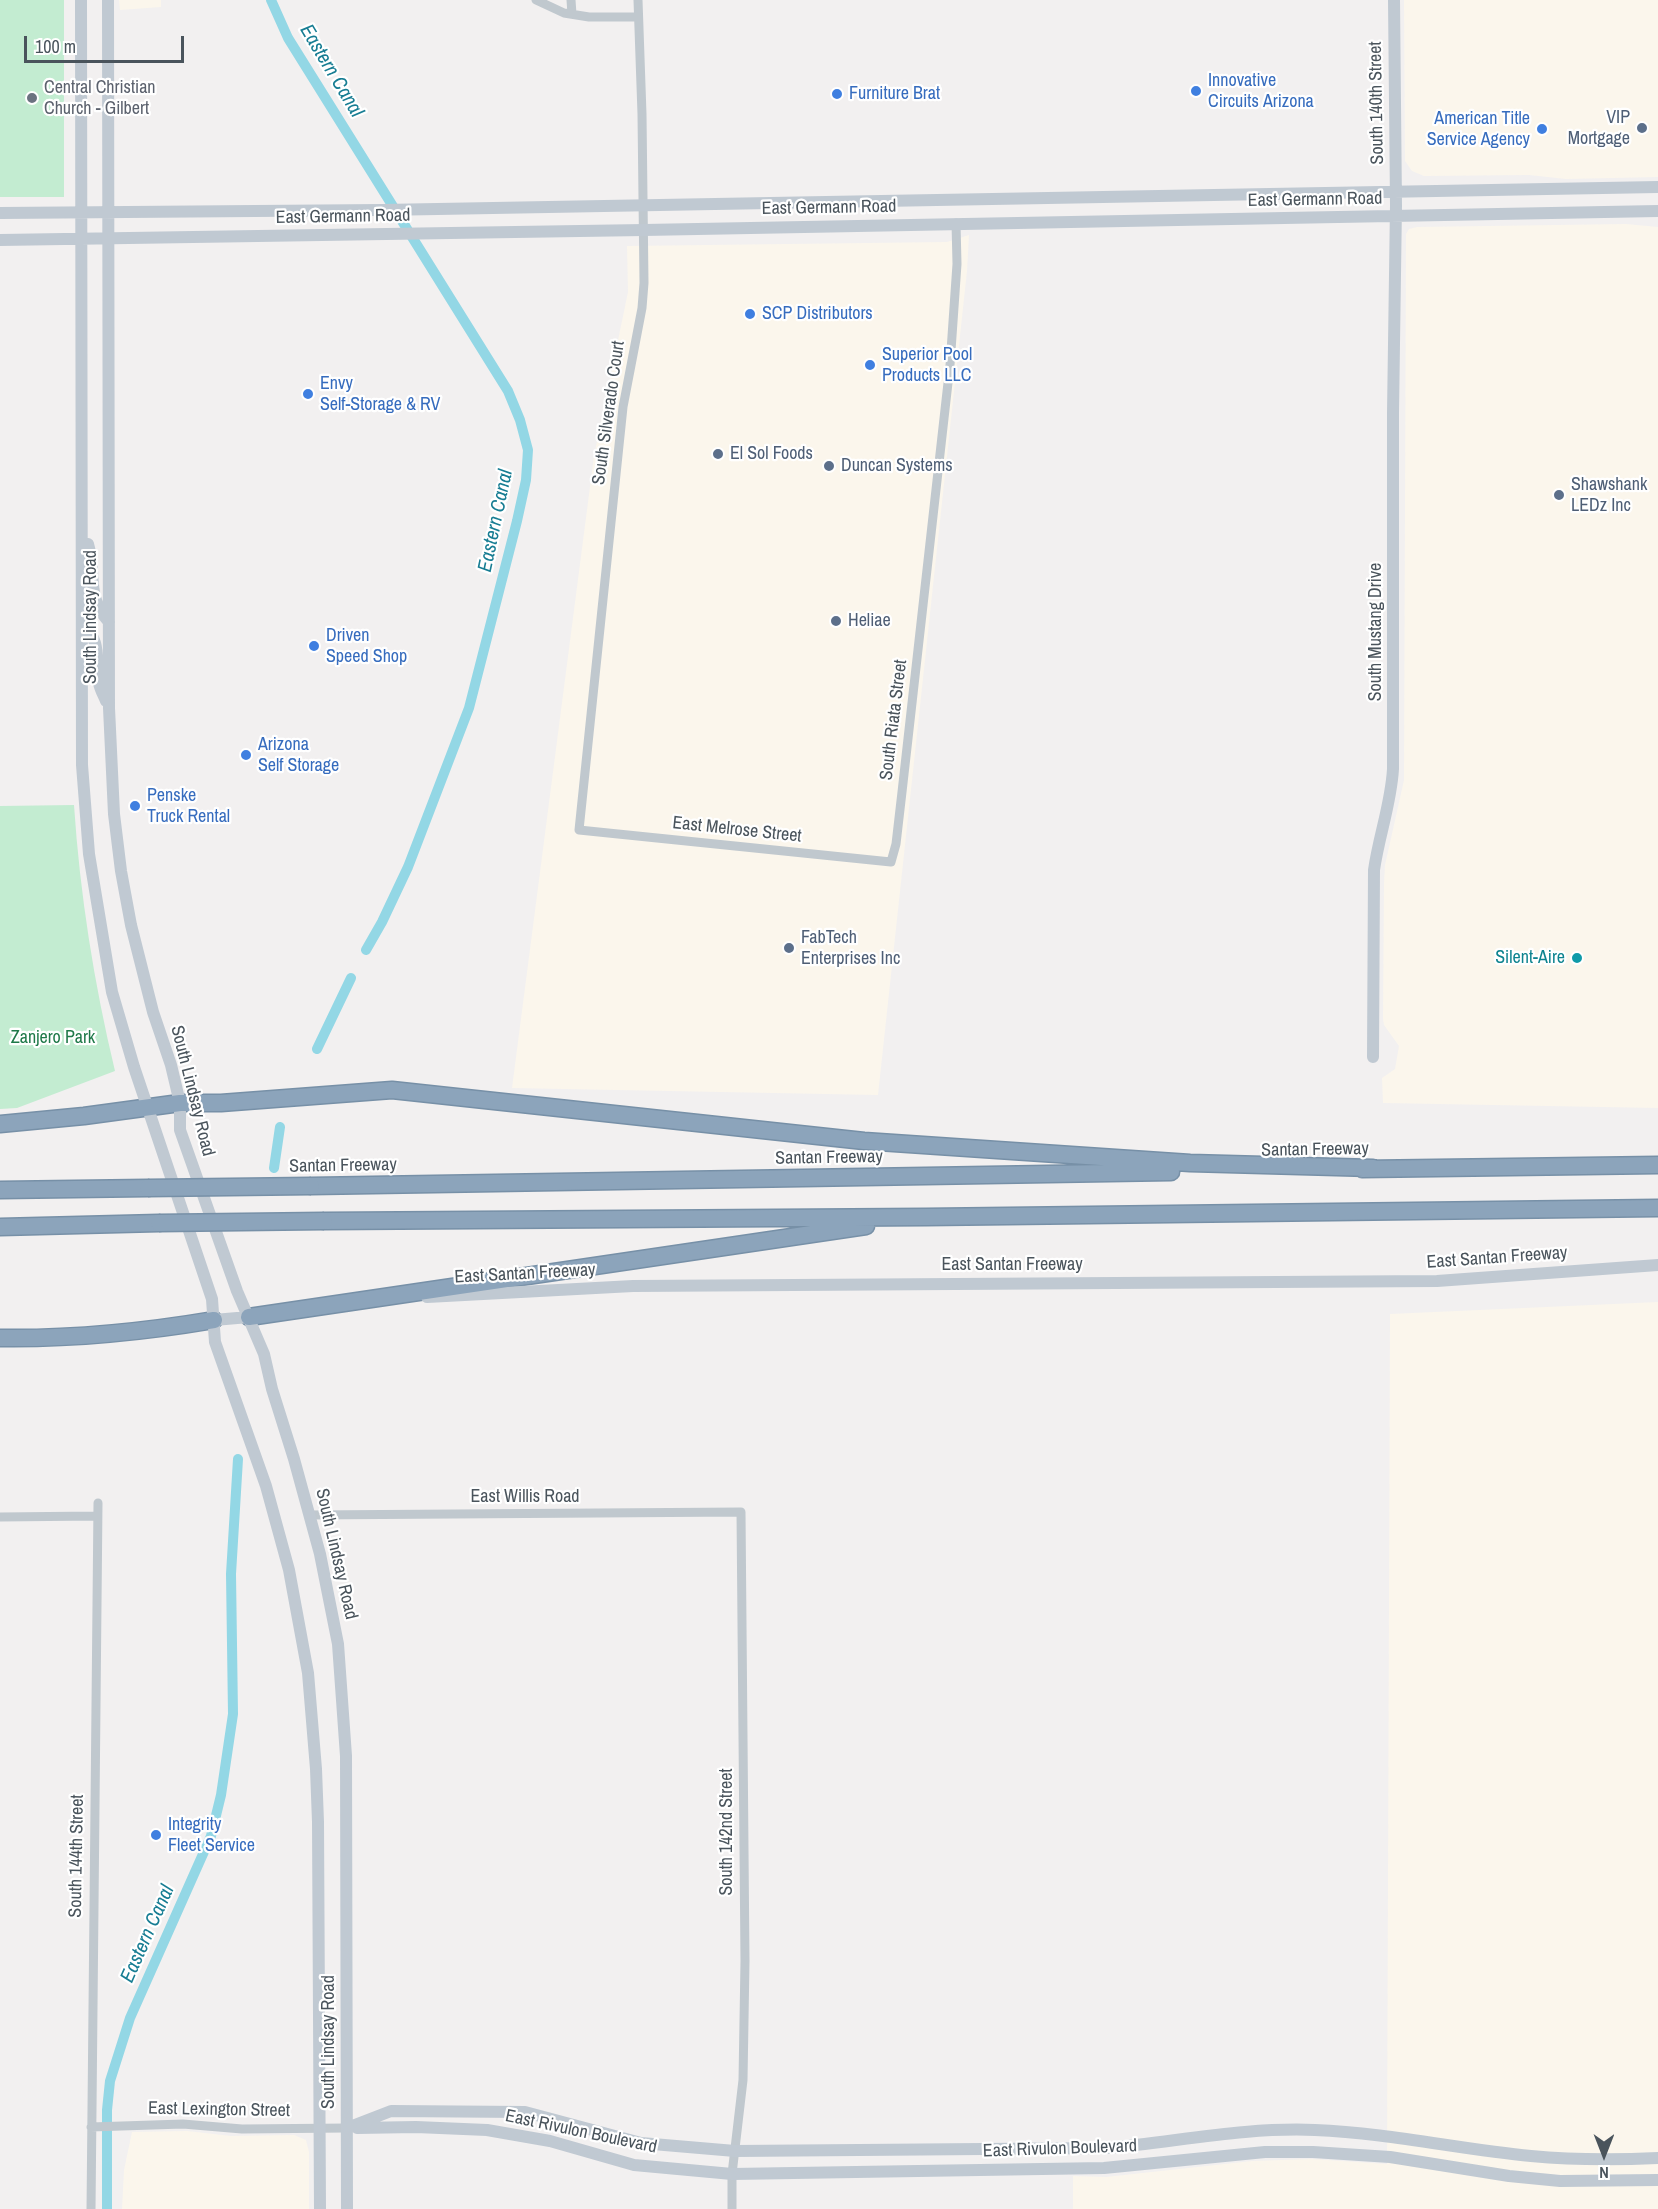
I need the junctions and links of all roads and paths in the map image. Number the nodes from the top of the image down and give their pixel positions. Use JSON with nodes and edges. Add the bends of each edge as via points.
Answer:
{"nodes":[{"id":1,"x":81,"y":0,"type":"edge"},
{"id":2,"x":108,"y":0,"type":"edge"},
{"id":3,"x":536,"y":0,"type":"edge"},
{"id":4,"x":571,"y":0,"type":"edge"},
{"id":5,"x":638,"y":0,"type":"edge"},
{"id":6,"x":1394,"y":0,"type":"edge"},
{"id":7,"x":572,"y":14,"type":"junction"},
{"id":8,"x":639,"y":17,"type":"junction"},
{"id":9,"x":1658,"y":187,"type":"edge"},
{"id":10,"x":1396,"y":191,"type":"junction"},
{"id":11,"x":644,"y":205,"type":"junction"},
{"id":12,"x":1396,"y":211,"type":"junction"},
{"id":13,"x":1658,"y":211,"type":"edge"},
{"id":14,"x":81,"y":212,"type":"junction"},
{"id":15,"x":108,"y":212,"type":"junction"},
{"id":16,"x":0,"y":213,"type":"edge"},
{"id":17,"x":956,"y":223,"type":"junction"},
{"id":18,"x":645,"y":230,"type":"junction"},
{"id":19,"x":0,"y":240,"type":"edge"},
{"id":20,"x":81,"y":240,"type":"junction"},
{"id":21,"x":108,"y":240,"type":"junction"},
{"id":22,"x":83,"y":522,"type":"junction"},
{"id":23,"x":83,"y":622,"type":"junction"},
{"id":24,"x":109,"y":622,"type":"junction"},
{"id":25,"x":109,"y":708,"type":"junction"},
{"id":26,"x":579,"y":830,"type":"joint"},
{"id":27,"x":891,"y":862,"type":"joint"},
{"id":28,"x":1373,"y":1057,"type":"dead end"},
{"id":29,"x":180,"y":1102,"type":"junction"},
{"id":30,"x":147,"y":1107,"type":"junction"},
{"id":31,"x":0,"y":1124,"type":"edge"},
{"id":32,"x":1658,"y":1165,"type":"edge"},
{"id":33,"x":1373,"y":1168,"type":"junction"},
{"id":34,"x":0,"y":1190,"type":"edge"},
{"id":35,"x":1658,"y":1208,"type":"edge"},
{"id":36,"x":926,"y":1217,"type":"junction"},
{"id":37,"x":0,"y":1227,"type":"edge"},
{"id":38,"x":1658,"y":1265,"type":"edge"},
{"id":39,"x":366,"y":1300,"type":"junction"},
{"id":40,"x":249,"y":1317,"type":"junction"},
{"id":41,"x":214,"y":1320,"type":"junction"},
{"id":42,"x":0,"y":1338,"type":"edge"},
{"id":43,"x":98,"y":1503,"type":"dead end"},
{"id":44,"x":741,"y":1512,"type":"joint"},
{"id":45,"x":310,"y":1515,"type":"junction"},
{"id":46,"x":97,"y":1516,"type":"junction"},
{"id":47,"x":0,"y":1517,"type":"edge"},
{"id":48,"x":95,"y":2127,"type":"junction"},
{"id":49,"x":321,"y":2128,"type":"junction"},
{"id":50,"x":347,"y":2128,"type":"junction"},
{"id":51,"x":735,"y":2151,"type":"junction"},
{"id":52,"x":1658,"y":2158,"type":"edge"},
{"id":53,"x":732,"y":2174,"type":"junction"},
{"id":54,"x":1658,"y":2180,"type":"edge"},
{"id":55,"x":91,"y":2209,"type":"edge"},
{"id":56,"x":320,"y":2209,"type":"edge"},
{"id":57,"x":347,"y":2209,"type":"edge"},
{"id":58,"x":732,"y":2209,"type":"edge"}],
"edges":[{"from":1,"to":14,"type":"main road","name":"South Lindsay Road"},
{"from":2,"to":15,"type":"main road","name":"South Lindsay Road"},
{"from":3,"to":7,"type":"street"},
{"from":4,"to":7,"type":"street"},
{"from":5,"to":8,"type":"street","name":"South Silverado Court"},
{"from":6,"to":10,"type":"main road","name":"South 140th Street"},
{"from":7,"to":8,"type":"street"},
{"from":8,"to":11,"type":"street","name":"South Silverado Court"},
{"from":9,"to":10,"type":"main road","name":"East Germann Road"},
{"from":10,"to":11,"type":"main road","name":"East Germann Road"},
{"from":10,"to":12,"type":"main road","name":"South 140th Street"},
{"from":11,"to":15,"type":"main road","name":"East Germann Road"},
{"from":11,"to":18,"type":"street","name":"South Silverado Court"},
{"from":12,"to":13,"type":"main road","name":"East Germann Road"},
{"from":12,"to":17,"type":"main road","name":"East Germann Road"},
{"from":12,"to":28,"type":"main road","name":"South Mustang Drive","via":[[1393,769],[1374,870]]},
{"from":14,"to":15,"type":"main road","name":"East Germann Road"},
{"from":14,"to":16,"type":"main road","name":"East Germann Road"},
{"from":14,"to":20,"type":"main road","name":"South Lindsay Road"},
{"from":15,"to":21,"type":"main road","name":"South Lindsay Road"},
{"from":17,"to":18,"type":"main road","name":"East Germann Road"},
{"from":17,"to":27,"type":"street","name":"South Riata Street","via":[[957,264],[948,376],[905,769]]},
{"from":18,"to":21,"type":"main road","name":"East Germann Road"},
{"from":18,"to":26,"type":"street","name":"South Silverado Court","via":[[642,308],[623,407]]},
{"from":19,"to":20,"type":"main road","name":"East Germann Road"},
{"from":20,"to":21,"type":"main road","name":"East Germann Road"},
{"from":20,"to":22,"type":"main road","name":"South Lindsay Road"},
{"from":21,"to":24,"type":"main road","name":"South Lindsay Road"},
{"from":22,"to":23,"type":"main road","name":"South Lindsay Road"},
{"from":22,"to":24,"type":"main road","via":[[91,553],[95,599]]},
{"from":23,"to":25,"type":"main road","via":[[95,641],[99,685]]},
{"from":23,"to":30,"type":"main road","name":"South Lindsay Road","via":[[82,765],[89,854],[112,992]]},
{"from":24,"to":25,"type":"main road","name":"South Lindsay Road"},
{"from":25,"to":29,"type":"main road","name":"South Lindsay Road","via":[[114,813],[127,904]]},
{"from":26,"to":27,"type":"street","name":"East Melrose Street"},
{"from":29,"to":30,"type":"highway"},
{"from":29,"to":33,"type":"highway","via":[[407,1091],[873,1141],[1190,1163]]},
{"from":29,"to":40,"type":"main road","name":"South Lindsay Road","via":[[180,1130]]},
{"from":30,"to":31,"type":"highway"},
{"from":30,"to":41,"type":"main road","name":"South Lindsay Road","via":[[212,1299]]},
{"from":32,"to":33,"type":"highway","name":"Santan Freeway"},
{"from":33,"to":34,"type":"highway","name":"Santan Freeway","bridge":true},
{"from":35,"to":36,"type":"highway"},
{"from":36,"to":37,"type":"highway","bridge":true},
{"from":36,"to":39,"type":"highway"},
{"from":38,"to":39,"type":"main road","name":"East Santan Freeway","via":[[1437,1281],[633,1286]]},
{"from":39,"to":40,"type":"highway"},
{"from":40,"to":41,"type":"main road"},
{"from":40,"to":45,"type":"main road","name":"South Lindsay Road","via":[[264,1354]]},
{"from":41,"to":42,"type":"highway","via":[[94,1335]]},
{"from":41,"to":49,"type":"main road","name":"South Lindsay Road","via":[[215,1342],[275,1516],[308,1673],[318,1822]]},
{"from":43,"to":46,"type":"street","name":"South 144th Street"},
{"from":44,"to":45,"type":"street","name":"East Willis Road"},
{"from":44,"to":51,"type":"street","name":"South 142nd Street","via":[[745,1961],[743,2080]]},
{"from":45,"to":50,"type":"main road","name":"South Lindsay Road","via":[[329,1592],[343,1696]]},
{"from":46,"to":47,"type":"street"},
{"from":46,"to":48,"type":"street","name":"South 144th Street"},
{"from":48,"to":49,"type":"street","name":"East Lexington Street","via":[[183,2124],[242,2129]]},
{"from":48,"to":55,"type":"street","name":"South 144th Street"},
{"from":49,"to":50,"type":"street","name":"East Lexington Street"},
{"from":49,"to":56,"type":"main road","name":"South Lindsay Road"},
{"from":50,"to":51,"type":"main road","name":"East Rivulon Boulevard","via":[[391,2111],[525,2112],[641,2143]]},
{"from":50,"to":53,"type":"main road","name":"East Rivulon Boulevard","via":[[487,2130],[550,2141],[634,2165]]},
{"from":50,"to":57,"type":"main road","name":"South Lindsay Road"},
{"from":51,"to":52,"type":"main road","name":"East Rivulon Boulevard","via":[[1107,2148],[1226,2133],[1314,2129],[1531,2156]]},
{"from":51,"to":53,"type":"street","name":"South 142nd Street"},
{"from":53,"to":54,"type":"main road","name":"East Rivulon Boulevard","via":[[1104,2168],[1265,2152],[1313,2152],[1390,2157],[1560,2181]]},
{"from":53,"to":58,"type":"street","name":"South 142nd Street"}]}
